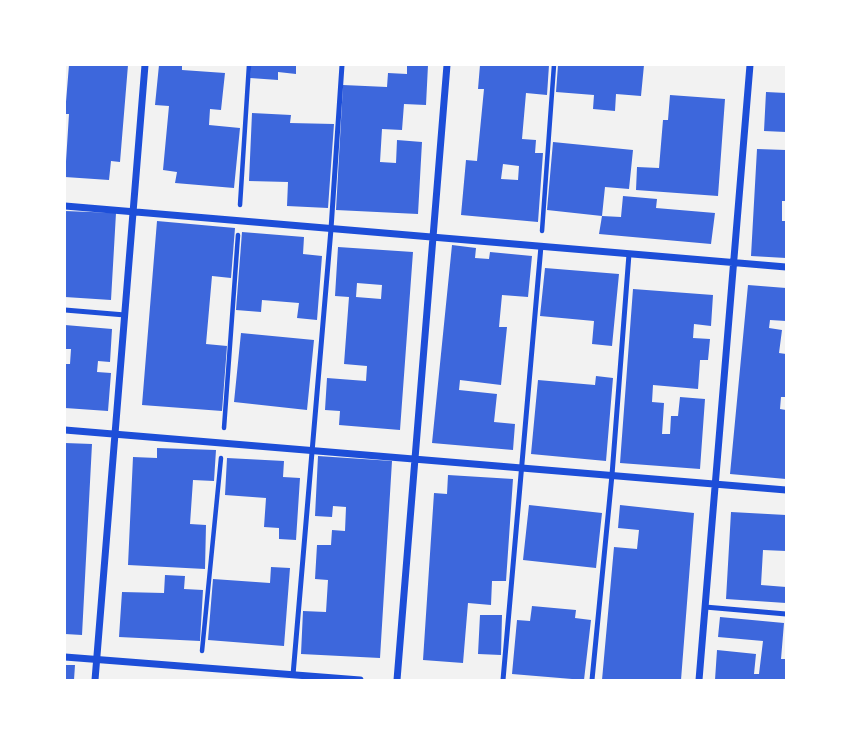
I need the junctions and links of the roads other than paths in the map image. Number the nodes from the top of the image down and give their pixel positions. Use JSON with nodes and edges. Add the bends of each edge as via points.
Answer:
{"nodes":[{"id":1,"x":145,"y":65,"type":"edge"},
{"id":2,"x":342,"y":65,"type":"edge"},
{"id":3,"x":447,"y":65,"type":"edge"},
{"id":4,"x":750,"y":65,"type":"edge"},
{"id":5,"x":65,"y":206,"type":"edge"},
{"id":6,"x":133,"y":212,"type":"junction"},
{"id":7,"x":331,"y":229,"type":"junction"},
{"id":8,"x":433,"y":237,"type":"junction"},
{"id":9,"x":541,"y":246,"type":"junction"},
{"id":10,"x":629,"y":254,"type":"junction"},
{"id":11,"x":734,"y":262,"type":"junction"},
{"id":12,"x":786,"y":267,"type":"edge"},
{"id":13,"x":65,"y":310,"type":"edge"},
{"id":14,"x":125,"y":315,"type":"junction"},
{"id":15,"x":65,"y":430,"type":"edge"},
{"id":16,"x":115,"y":434,"type":"junction"},
{"id":17,"x":311,"y":451,"type":"junction"},
{"id":18,"x":415,"y":459,"type":"junction"},
{"id":19,"x":520,"y":468,"type":"junction"},
{"id":20,"x":612,"y":475,"type":"junction"},
{"id":21,"x":715,"y":484,"type":"junction"},
{"id":22,"x":786,"y":490,"type":"edge"},
{"id":23,"x":705,"y":607,"type":"junction"},
{"id":24,"x":786,"y":614,"type":"edge"},
{"id":25,"x":65,"y":657,"type":"edge"},
{"id":26,"x":97,"y":659,"type":"junction"},
{"id":27,"x":293,"y":675,"type":"junction"},
{"id":28,"x":95,"y":680,"type":"edge"},
{"id":29,"x":360,"y":680,"type":"edge"},
{"id":30,"x":397,"y":680,"type":"edge"},
{"id":31,"x":503,"y":680,"type":"edge"},
{"id":32,"x":592,"y":680,"type":"edge"},
{"id":33,"x":698,"y":680,"type":"edge"}],
"edges":[{"from":1,"to":6,"type":"street"},
{"from":2,"to":7,"type":"lane"},
{"from":3,"to":8,"type":"street"},
{"from":4,"to":11,"type":"street"},
{"from":5,"to":6,"type":"street"},
{"from":6,"to":7,"type":"street"},
{"from":6,"to":14,"type":"street"},
{"from":7,"to":8,"type":"street"},
{"from":7,"to":17,"type":"lane"},
{"from":8,"to":9,"type":"street"},
{"from":8,"to":18,"type":"street"},
{"from":9,"to":10,"type":"street"},
{"from":9,"to":19,"type":"lane"},
{"from":10,"to":11,"type":"street"},
{"from":10,"to":20,"type":"lane"},
{"from":11,"to":12,"type":"street"},
{"from":11,"to":21,"type":"street"},
{"from":13,"to":14,"type":"lane"},
{"from":14,"to":16,"type":"street"},
{"from":15,"to":16,"type":"street"},
{"from":16,"to":17,"type":"street"},
{"from":16,"to":26,"type":"street"},
{"from":17,"to":18,"type":"street"},
{"from":17,"to":27,"type":"lane"},
{"from":18,"to":19,"type":"street"},
{"from":18,"to":30,"type":"street"},
{"from":19,"to":20,"type":"street"},
{"from":19,"to":31,"type":"lane"},
{"from":20,"to":21,"type":"street"},
{"from":20,"to":32,"type":"lane"},
{"from":21,"to":22,"type":"street"},
{"from":21,"to":23,"type":"street"},
{"from":23,"to":24,"type":"lane"},
{"from":23,"to":33,"type":"street"},
{"from":25,"to":26,"type":"street"},
{"from":26,"to":27,"type":"street"},
{"from":26,"to":28,"type":"street"},
{"from":27,"to":29,"type":"street"}]}
